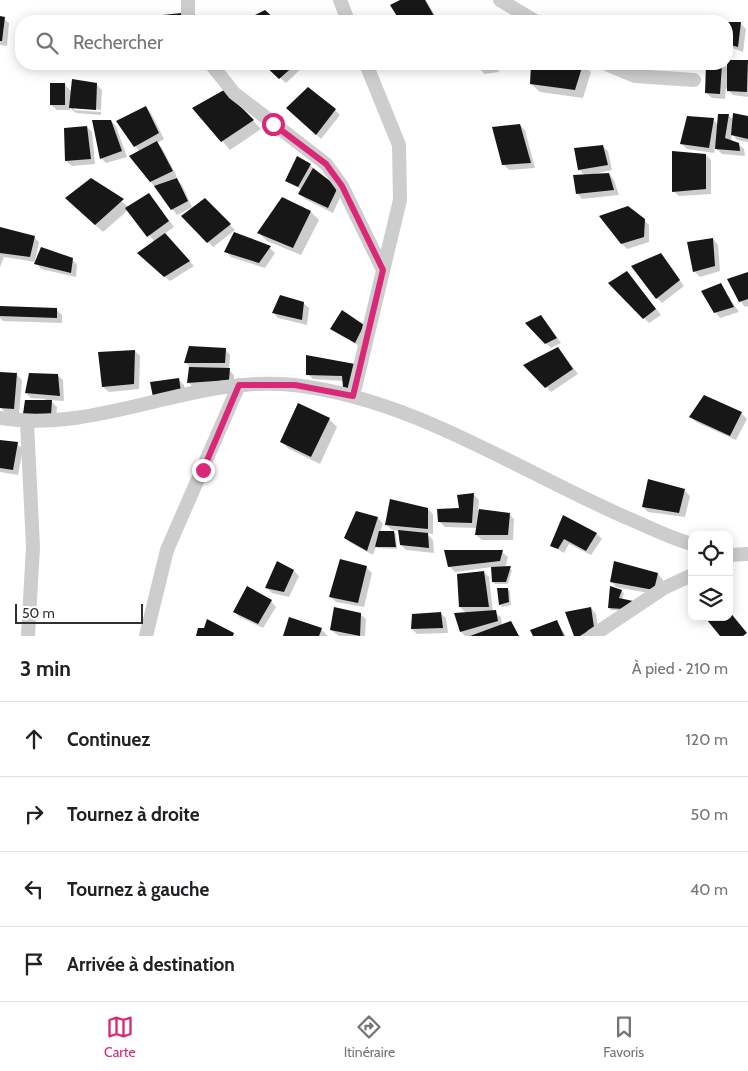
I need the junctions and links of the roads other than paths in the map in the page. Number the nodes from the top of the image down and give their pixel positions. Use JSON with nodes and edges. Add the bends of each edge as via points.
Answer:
{"nodes":[{"id":1,"x":188,"y":0,"type":"edge"},
{"id":2,"x":340,"y":0,"type":"edge"},
{"id":3,"x":500,"y":0,"type":"edge"},
{"id":4,"x":188,"y":15,"type":"edge"},
{"id":5,"x":346,"y":15,"type":"edge"},
{"id":6,"x":525,"y":15,"type":"edge"},
{"id":7,"x":216,"y":70,"type":"edge"},
{"id":8,"x":368,"y":70,"type":"edge"},
{"id":9,"x":620,"y":70,"type":"edge"},
{"id":10,"x":694,"y":80,"type":"dead end"},
{"id":11,"x":383,"y":270,"type":"junction"},
{"id":12,"x":239,"y":385,"type":"junction"},
{"id":13,"x":353,"y":396,"type":"junction"},
{"id":14,"x":0,"y":418,"type":"edge"},
{"id":15,"x":27,"y":422,"type":"junction"},
{"id":16,"x":688,"y":542,"type":"edge"},
{"id":17,"x":748,"y":554,"type":"edge"},
{"id":18,"x":733,"y":555,"type":"edge"},
{"id":19,"x":690,"y":576,"type":"edge"},
{"id":20,"x":28,"y":636,"type":"edge"},
{"id":21,"x":146,"y":636,"type":"edge"},
{"id":22,"x":592,"y":636,"type":"edge"}],
"edges":[{"from":1,"to":4,"type":"street"},
{"from":2,"to":5,"type":"street"},
{"from":3,"to":6,"type":"street"},
{"from":7,"to":11,"type":"street","via":[[234,93],[326,164],[342,186]]},
{"from":8,"to":11,"type":"street","via":[[399,145],[400,200]]},
{"from":9,"to":10,"type":"street","via":[[635,76]]},
{"from":11,"to":13,"type":"street"},
{"from":12,"to":13,"type":"street","via":[[295,385]]},
{"from":12,"to":15,"type":"street","via":[[63,421]]},
{"from":12,"to":21,"type":"street","via":[[166,550]]},
{"from":13,"to":16,"type":"street","via":[[447,429],[569,492]]},
{"from":14,"to":15,"type":"street"},
{"from":15,"to":20,"type":"street","via":[[33,547]]},
{"from":17,"to":18,"type":"street"},
{"from":19,"to":22,"type":"street","via":[[664,588]]}]}
